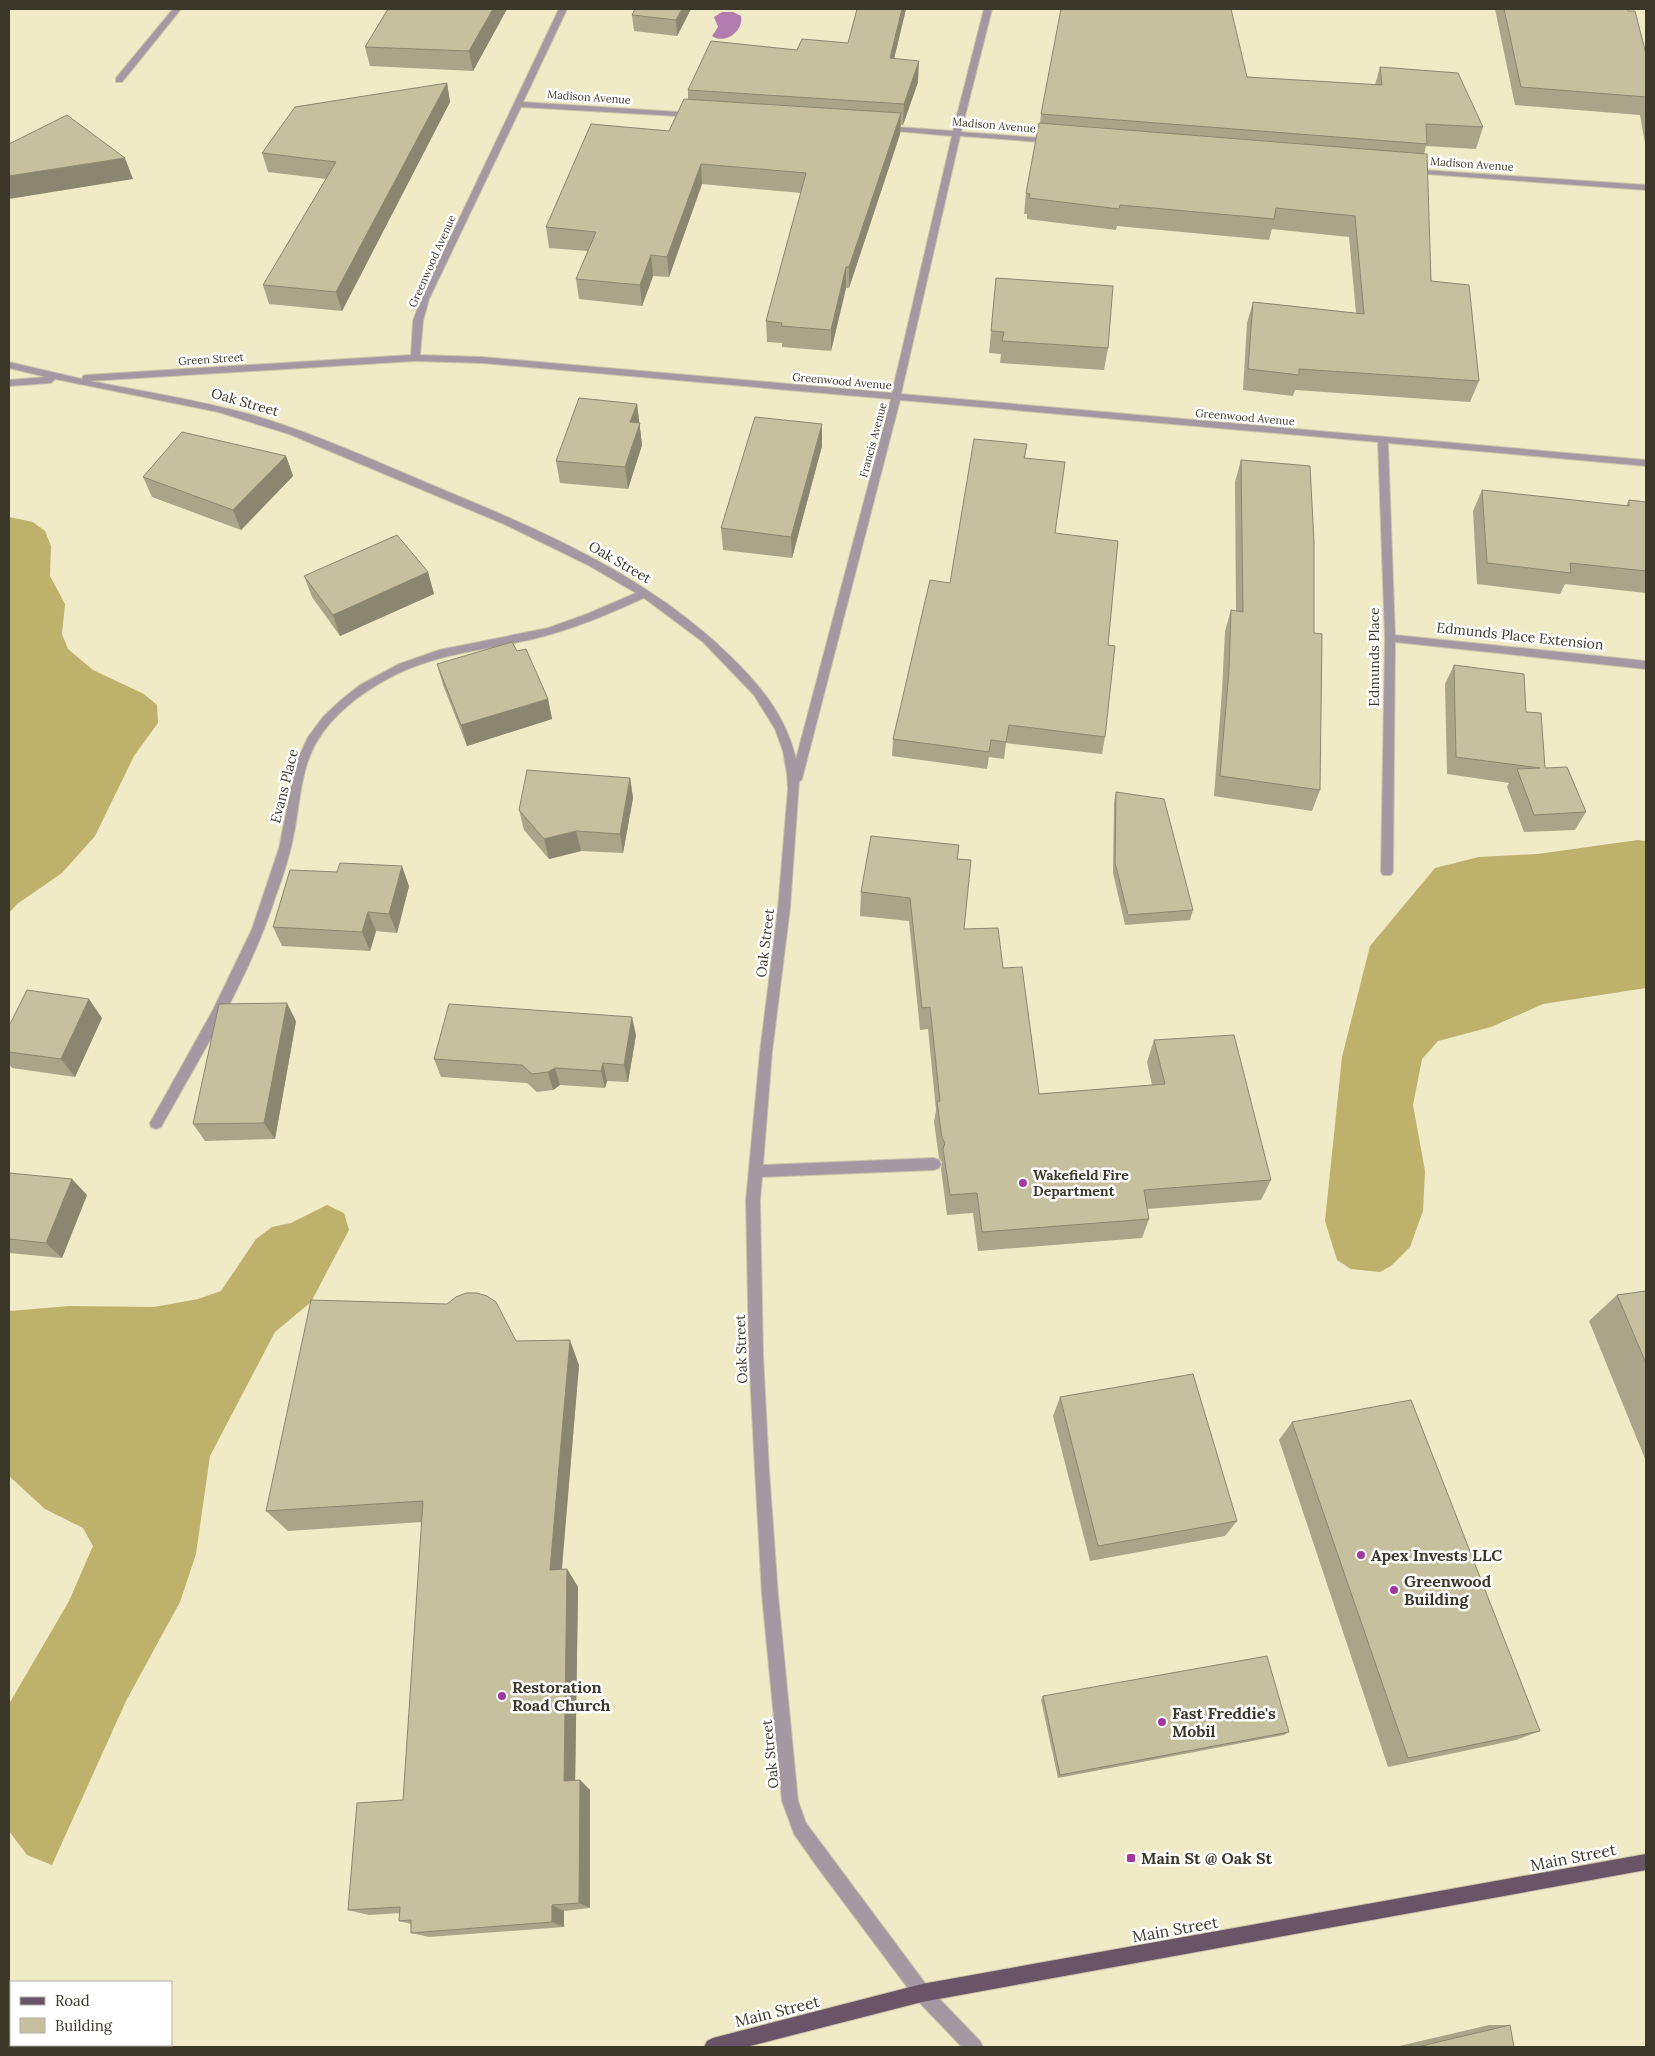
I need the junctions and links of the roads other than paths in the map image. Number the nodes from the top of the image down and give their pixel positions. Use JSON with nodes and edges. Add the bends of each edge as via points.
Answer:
{"nodes":[{"id":1,"x":177,"y":9,"type":"edge"},
{"id":2,"x":563,"y":9,"type":"edge"},
{"id":3,"x":988,"y":9,"type":"edge"},
{"id":4,"x":119,"y":80,"type":"dead end"},
{"id":5,"x":518,"y":104,"type":"junction"},
{"id":6,"x":708,"y":116,"type":"edge"},
{"id":7,"x":877,"y":128,"type":"edge"},
{"id":8,"x":957,"y":133,"type":"junction"},
{"id":9,"x":1065,"y":142,"type":"edge"},
{"id":10,"x":1400,"y":170,"type":"edge"},
{"id":11,"x":1646,"y":188,"type":"edge"},
{"id":12,"x":415,"y":358,"type":"junction"},
{"id":13,"x":9,"y":366,"type":"edge"},
{"id":14,"x":67,"y":380,"type":"junction"},
{"id":15,"x":9,"y":383,"type":"edge"},
{"id":16,"x":896,"y":397,"type":"junction"},
{"id":17,"x":1383,"y":441,"type":"junction"},
{"id":18,"x":1646,"y":463,"type":"edge"},
{"id":19,"x":645,"y":593,"type":"junction"},
{"id":20,"x":1390,"y":638,"type":"junction"},
{"id":21,"x":1646,"y":665,"type":"edge"},
{"id":22,"x":794,"y":788,"type":"junction"},
{"id":23,"x":1387,"y":872,"type":"dead end"},
{"id":24,"x":156,"y":1123,"type":"dead end"},
{"id":25,"x":934,"y":1164,"type":"dead end"},
{"id":26,"x":755,"y":1171,"type":"junction"},
{"id":27,"x":1646,"y":1862,"type":"edge"},
{"id":28,"x":922,"y":1993,"type":"junction"},
{"id":29,"x":713,"y":2047,"type":"edge"},
{"id":30,"x":974,"y":2047,"type":"edge"}],
"edges":[{"from":1,"to":4,"type":"street"},
{"from":2,"to":5,"type":"street","name":"Greenwood Avenue"},
{"from":3,"to":8,"type":"street","name":"Francis Avenue"},
{"from":5,"to":6,"type":"street","name":"Madison Avenue"},
{"from":5,"to":12,"type":"street","name":"Greenwood Avenue","via":[[425,299],[418,322]]},
{"from":7,"to":8,"type":"street","name":"Madison Avenue"},
{"from":8,"to":9,"type":"street","name":"Madison Avenue"},
{"from":8,"to":16,"type":"street","name":"Francis Avenue"},
{"from":10,"to":11,"type":"street","name":"Madison Avenue"},
{"from":12,"to":14,"type":"street","name":"Green Street"},
{"from":12,"to":16,"type":"street","name":"Greenwood Avenue","via":[[482,360]]},
{"from":13,"to":14,"type":"street","name":"Oak Street"},
{"from":14,"to":15,"type":"street","name":"Green Street"},
{"from":14,"to":19,"type":"street","name":"Oak Street","via":[[200,405],[282,428],[537,534]]},
{"from":16,"to":17,"type":"street","name":"Greenwood Avenue"},
{"from":16,"to":22,"type":"street","name":"Francis Avenue"},
{"from":17,"to":18,"type":"street","name":"Greenwood Avenue"},
{"from":17,"to":20,"type":"street","name":"Edmunds Place"},
{"from":19,"to":22,"type":"street","name":"Oak Street","via":[[704,636],[750,682],[781,729]]},
{"from":19,"to":24,"type":"street","name":"Evans Place","via":[[590,619],[408,663],[363,688],[328,720],[311,742],[303,763],[286,842],[268,902],[246,954]]},
{"from":20,"to":21,"type":"street","name":"Edmunds Place Extension"},
{"from":20,"to":23,"type":"street","name":"Edmunds Place"},
{"from":22,"to":26,"type":"street","name":"Oak Street"},
{"from":25,"to":26,"type":"street"},
{"from":26,"to":28,"type":"street","name":"Oak Street","via":[[756,1355],[770,1595],[790,1801],[808,1840]]},
{"from":27,"to":28,"type":"main road","name":"Main Street"},
{"from":28,"to":29,"type":"main road","name":"Main Street"},
{"from":28,"to":30,"type":"street","name":"Oak Street"}]}
